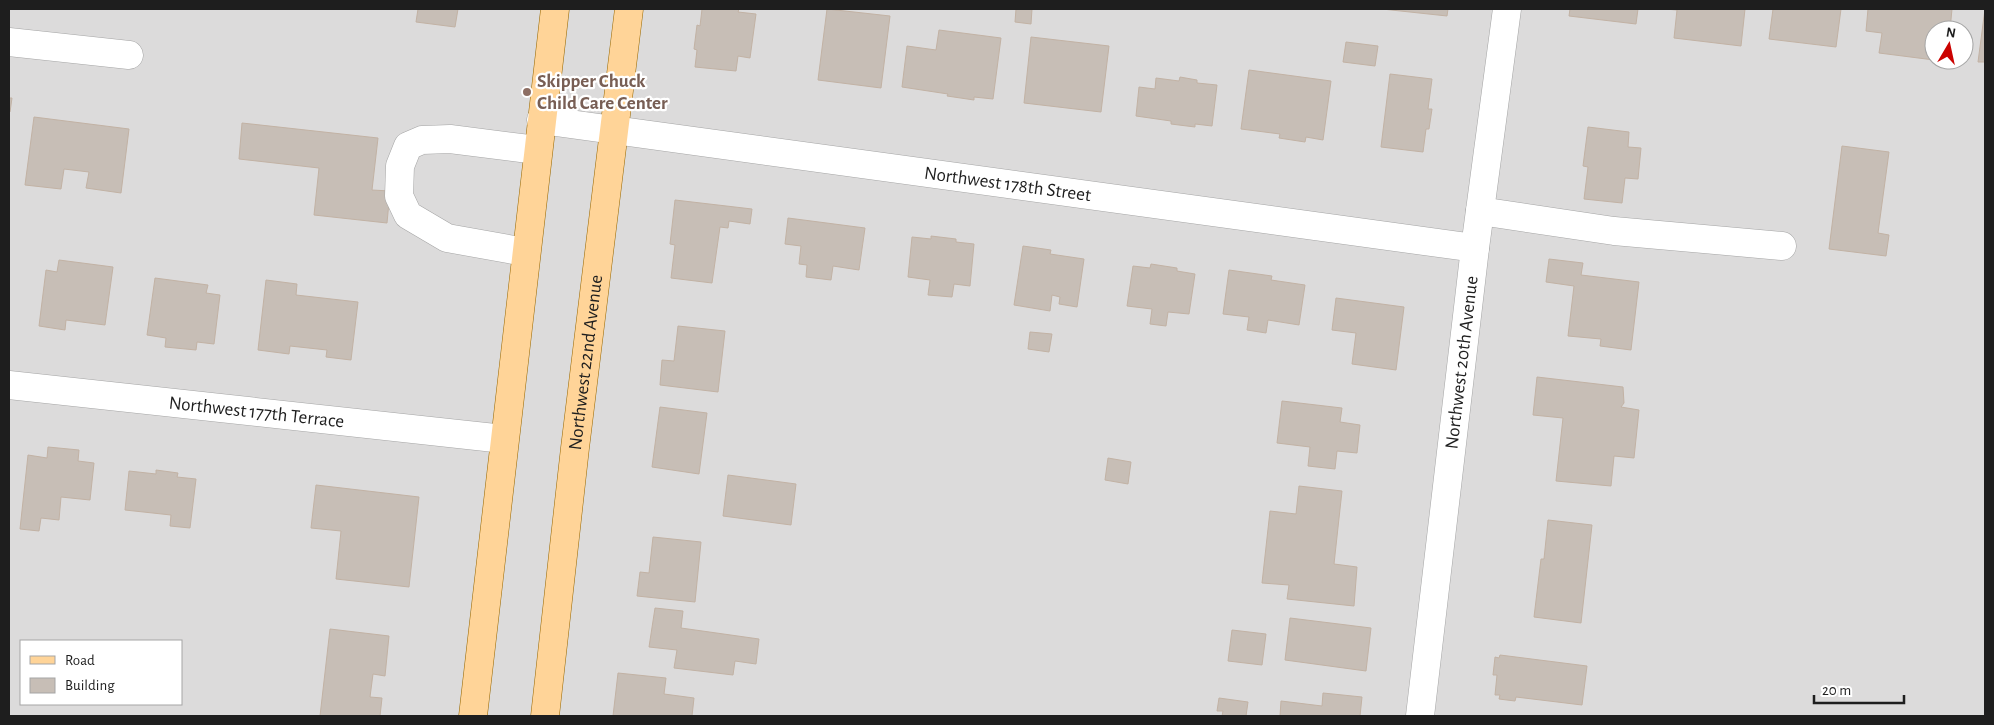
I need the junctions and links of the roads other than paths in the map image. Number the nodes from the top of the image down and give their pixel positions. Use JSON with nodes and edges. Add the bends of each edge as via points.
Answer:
{"nodes":[{"id":1,"x":555,"y":9,"type":"edge"},
{"id":2,"x":629,"y":9,"type":"edge"},
{"id":3,"x":1506,"y":9,"type":"edge"},
{"id":4,"x":9,"y":42,"type":"edge"},
{"id":5,"x":129,"y":56,"type":"dead end"},
{"id":6,"x":541,"y":120,"type":"junction"},
{"id":7,"x":614,"y":129,"type":"junction"},
{"id":8,"x":538,"y":150,"type":"junction"},
{"id":9,"x":1480,"y":211,"type":"junction"},
{"id":10,"x":1782,"y":246,"type":"dead end"},
{"id":11,"x":1475,"y":248,"type":"junction"},
{"id":12,"x":525,"y":252,"type":"junction"},
{"id":13,"x":9,"y":385,"type":"edge"},
{"id":14,"x":504,"y":439,"type":"junction"},
{"id":15,"x":473,"y":716,"type":"edge"},
{"id":16,"x":545,"y":716,"type":"edge"},
{"id":17,"x":1420,"y":716,"type":"edge"}],
"edges":[{"from":1,"to":6,"type":"main road"},
{"from":2,"to":7,"type":"main road","name":"Northwest 22nd Avenue"},
{"from":3,"to":9,"type":"street","name":"Northwest 20th Avenue"},
{"from":4,"to":5,"type":"street"},
{"from":6,"to":7,"type":"street","name":"Northwest 178th Street"},
{"from":6,"to":8,"type":"main road"},
{"from":7,"to":11,"type":"street","name":"Northwest 178th Street"},
{"from":7,"to":16,"type":"main road","name":"Northwest 22nd Avenue"},
{"from":8,"to":12,"type":"main road"},
{"from":8,"to":12,"type":"street","via":[[422,140],[408,146],[400,166],[399,196],[408,215],[447,238]]},
{"from":9,"to":10,"type":"street","via":[[1614,231]]},
{"from":9,"to":11,"type":"street","name":"Northwest 20th Avenue"},
{"from":11,"to":17,"type":"street","name":"Northwest 20th Avenue"},
{"from":12,"to":14,"type":"main road"},
{"from":13,"to":14,"type":"street","name":"Northwest 177th Terrace"},
{"from":14,"to":15,"type":"main road"}]}
